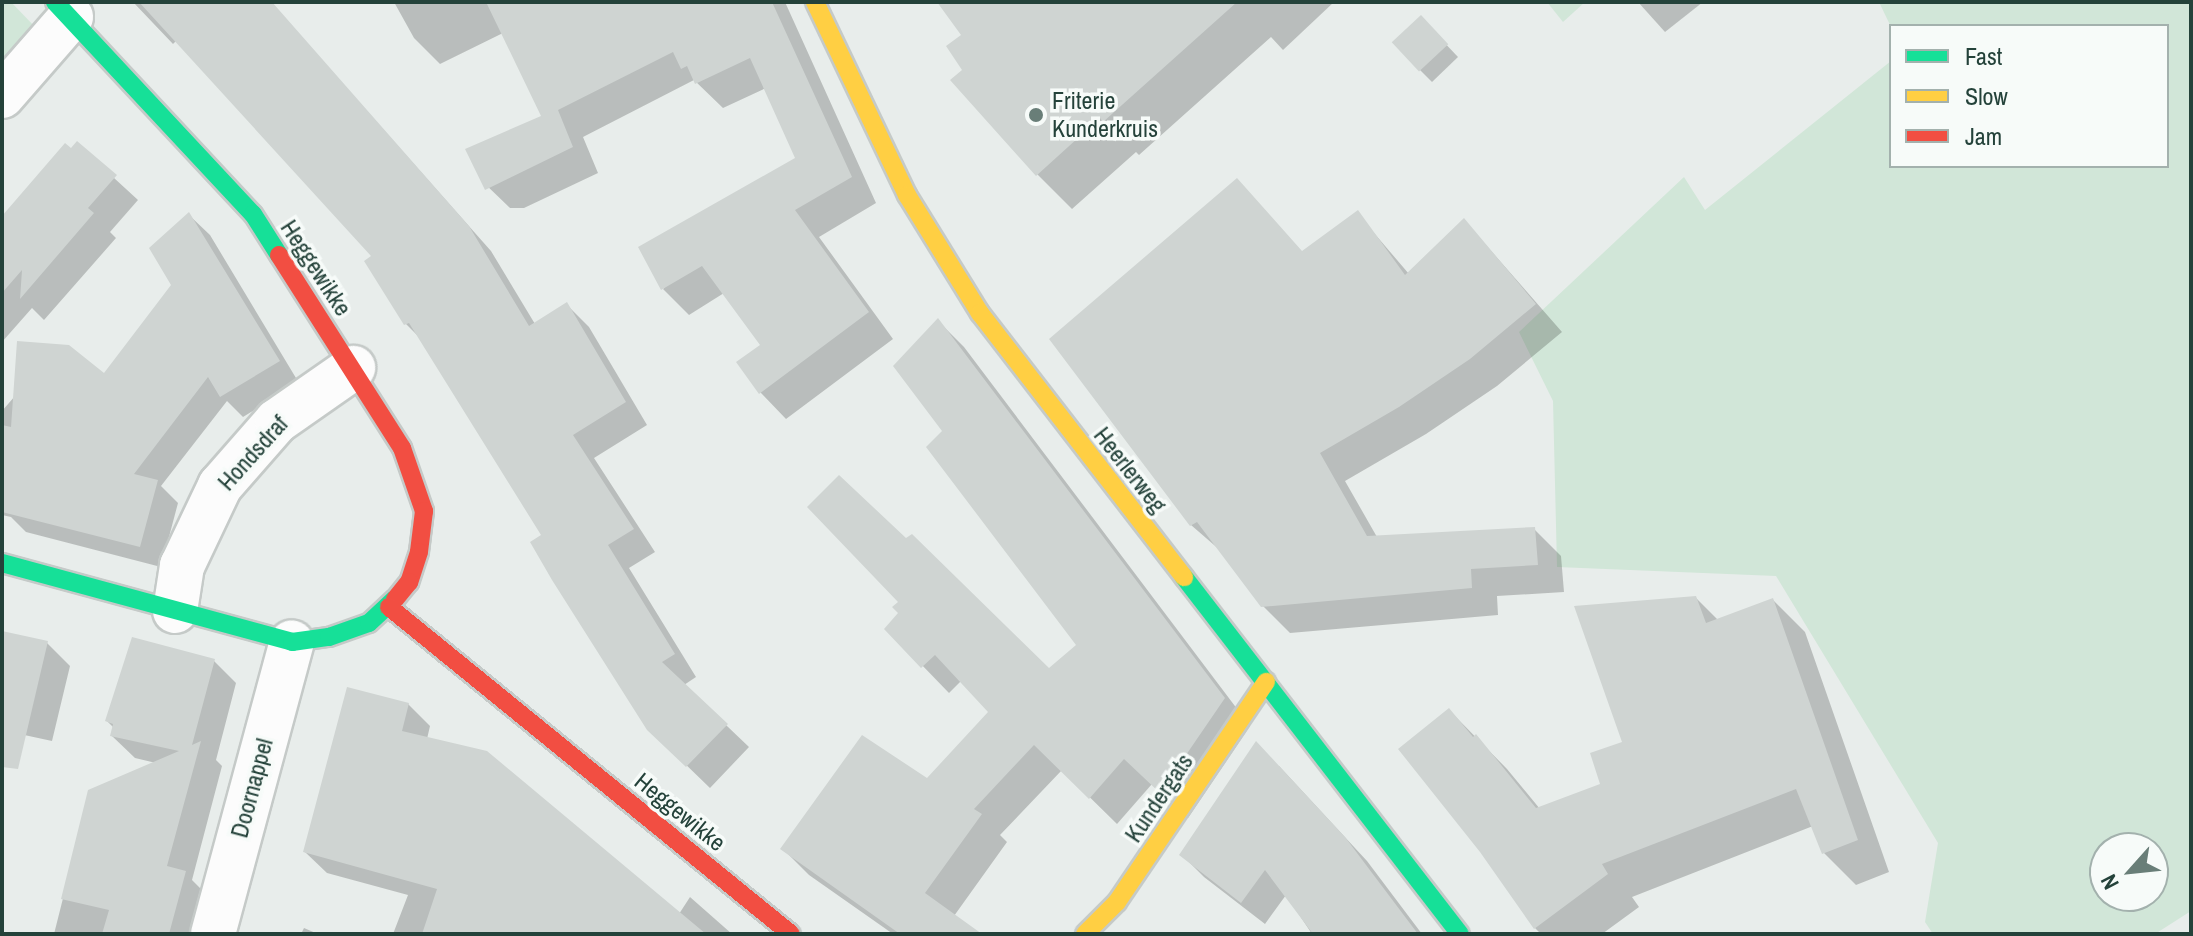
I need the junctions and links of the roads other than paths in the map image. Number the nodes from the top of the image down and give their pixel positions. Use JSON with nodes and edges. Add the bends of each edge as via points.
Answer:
{"nodes":[{"id":1,"x":815,"y":2,"type":"edge"},
{"id":2,"x":63,"y":10,"type":"edge"},
{"id":3,"x":2,"y":96,"type":"edge"},
{"id":4,"x":353,"y":368,"type":"junction"},
{"id":5,"x":2,"y":563,"type":"edge"},
{"id":6,"x":389,"y":607,"type":"junction"},
{"id":7,"x":175,"y":611,"type":"junction"},
{"id":8,"x":292,"y":642,"type":"junction"},
{"id":9,"x":1266,"y":682,"type":"junction"},
{"id":10,"x":213,"y":934,"type":"edge"},
{"id":11,"x":791,"y":934,"type":"edge"},
{"id":12,"x":1085,"y":934,"type":"edge"},
{"id":13,"x":1460,"y":934,"type":"edge"}],
"edges":[{"from":1,"to":9,"type":"street","name":"Heerlerweg","via":[[907,195],[956,277],[1012,359]]},
{"from":2,"to":3,"type":"street"},
{"from":2,"to":4,"type":"street","name":"Heggewikke","via":[[253,214]]},
{"from":4,"to":6,"type":"street","name":"Heggewikke","via":[[402,448],[424,511],[409,582]]},
{"from":4,"to":7,"type":"street","name":"Hondsdraf","via":[[277,421],[220,486],[182,566]]},
{"from":5,"to":7,"type":"street","name":"Heggewikke"},
{"from":6,"to":8,"type":"street","name":"Heggewikke","via":[[369,623],[329,637]]},
{"from":6,"to":11,"type":"street","name":"Heggewikke"},
{"from":7,"to":8,"type":"street","name":"Heggewikke"},
{"from":8,"to":10,"type":"street","name":"Doornappel"},
{"from":9,"to":12,"type":"street","name":"Kundergats","via":[[1117,902]]},
{"from":9,"to":13,"type":"street","name":"Heerlerweg"}]}
